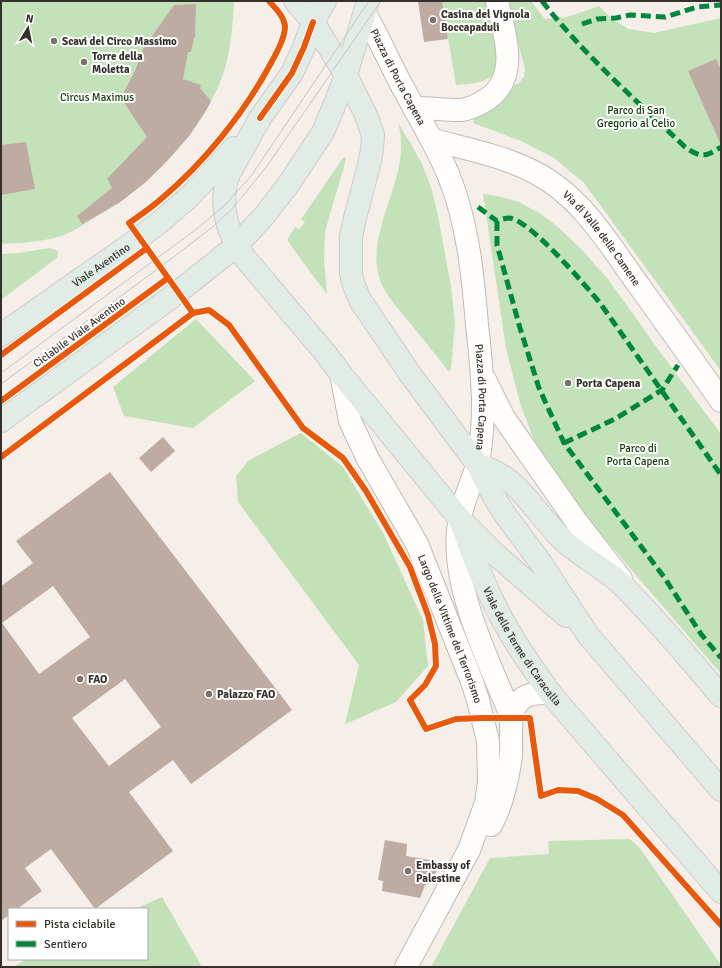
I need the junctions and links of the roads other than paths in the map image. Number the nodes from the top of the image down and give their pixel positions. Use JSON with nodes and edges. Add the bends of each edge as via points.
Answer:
{"nodes":[{"id":1,"x":295,"y":1,"type":"edge"},
{"id":2,"x":325,"y":1,"type":"edge"},
{"id":3,"x":497,"y":1,"type":"edge"},
{"id":4,"x":366,"y":7,"type":"edge"},
{"id":5,"x":313,"y":22,"type":"junction"},
{"id":6,"x":346,"y":75,"type":"junction"},
{"id":7,"x":414,"y":108,"type":"junction"},
{"id":8,"x":260,"y":118,"type":"junction"},
{"id":9,"x":433,"y":140,"type":"junction"},
{"id":10,"x":236,"y":246,"type":"junction"},
{"id":11,"x":1,"y":335,"type":"edge"},
{"id":12,"x":482,"y":373,"type":"junction"},
{"id":13,"x":341,"y":374,"type":"junction"},
{"id":14,"x":721,"y":402,"type":"edge"},
{"id":15,"x":3,"y":418,"type":"edge"},
{"id":16,"x":477,"y":464,"type":"junction"},
{"id":17,"x":460,"y":518,"type":"junction"},
{"id":18,"x":647,"y":611,"type":"junction"},
{"id":19,"x":588,"y":635,"type":"junction"},
{"id":20,"x":550,"y":693,"type":"junction"},
{"id":21,"x":721,"y":696,"type":"edge"},
{"id":22,"x":512,"y":718,"type":"junction"},
{"id":23,"x":721,"y":790,"type":"edge"},
{"id":24,"x":469,"y":850,"type":"junction"},
{"id":25,"x":721,"y":892,"type":"edge"},
{"id":26,"x":406,"y":967,"type":"edge"}],
"edges":[{"from":1,"to":5,"type":"main road","name":"Piazza di Porta Capena"},
{"from":2,"to":5,"type":"main road"},
{"from":3,"to":7,"type":"street","via":[[508,62],[500,86],[491,96],[474,107],[461,110]]},
{"from":4,"to":6,"type":"main road","name":"Piazza di Porta Capena"},
{"from":4,"to":7,"type":"street","name":"Piazza di Porta Capena"},
{"from":5,"to":6,"type":"main road","name":"Piazza di Porta Capena"},
{"from":5,"to":8,"type":"main road","via":[[292,73]]},
{"from":6,"to":10,"type":"main road","name":"Piazza di Porta Capena","via":[[323,132],[288,185]]},
{"from":6,"to":16,"type":"main road","name":"Piazza di Porta Capena","via":[[369,123],[373,142],[352,228],[353,283],[374,322]]},
{"from":7,"to":9,"type":"street","name":"Piazza di Porta Capena"},
{"from":8,"to":10,"type":"main road","via":[[229,174],[224,192],[224,210]]},
{"from":8,"to":11,"type":"main road","name":"Viale Aventino","via":[[201,185],[160,222]]},
{"from":9,"to":12,"type":"street","name":"Piazza di Porta Capena","via":[[451,181],[466,236],[472,266]]},
{"from":9,"to":14,"type":"street","name":"Via di Valle delle Camene","via":[[484,153],[527,169],[547,180],[573,201],[607,240]]},
{"from":10,"to":13,"type":"main road"},
{"from":10,"to":15,"type":"main road"},
{"from":12,"to":16,"type":"street","name":"Piazza di Porta Capena","via":[[482,418]]},
{"from":12,"to":18,"type":"street","via":[[504,418],[532,460],[592,543]]},
{"from":13,"to":17,"type":"main road"},
{"from":13,"to":24,"type":"street","name":"Largo delle Vittime del Terrorismo","via":[[350,421],[368,460],[417,544],[478,700],[488,741],[489,782],[486,803]]},
{"from":16,"to":17,"type":"street"},
{"from":16,"to":18,"type":"main road","via":[[511,482],[560,537],[579,555],[614,578]]},
{"from":16,"to":19,"type":"main road","via":[[504,513],[539,559]]},
{"from":17,"to":19,"type":"main road","via":[[494,553]]},
{"from":17,"to":20,"type":"main road","name":"Viale delle Terme di Caracalla","via":[[506,626]]},
{"from":17,"to":22,"type":"street","via":[[457,552],[460,575],[477,632]]},
{"from":18,"to":21,"type":"main road"},
{"from":19,"to":23,"type":"main road"},
{"from":20,"to":22,"type":"street","via":[[535,693],[524,697],[516,705]]},
{"from":20,"to":25,"type":"main road","name":"Viale delle Terme di Caracalla"},
{"from":22,"to":24,"type":"street","via":[[511,755],[504,795],[490,828]]},
{"from":24,"to":26,"type":"street"}]}
